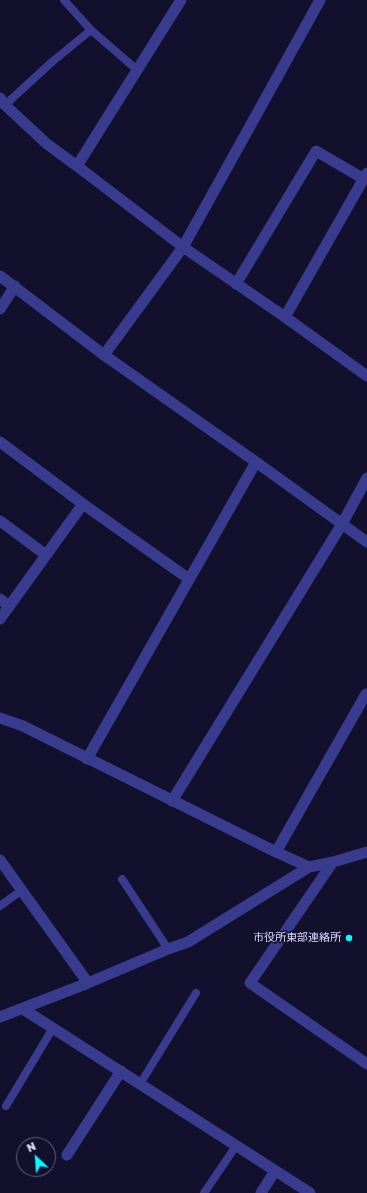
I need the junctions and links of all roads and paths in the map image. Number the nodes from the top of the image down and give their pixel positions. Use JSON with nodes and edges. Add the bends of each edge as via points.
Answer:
{"nodes":[{"id":1,"x":64,"y":0,"type":"edge"},
{"id":2,"x":320,"y":0,"type":"edge"},
{"id":3,"x":176,"y":2,"type":"edge"},
{"id":4,"x":91,"y":30,"type":"junction"},
{"id":5,"x":136,"y":69,"type":"junction"},
{"id":6,"x":2,"y":104,"type":"edge"},
{"id":7,"x":77,"y":166,"type":"junction"},
{"id":8,"x":365,"y":176,"type":"edge"},
{"id":9,"x":183,"y":247,"type":"junction"},
{"id":10,"x":0,"y":276,"type":"edge"},
{"id":11,"x":236,"y":284,"type":"junction"},
{"id":12,"x":15,"y":286,"type":"junction"},
{"id":13,"x":0,"y":310,"type":"edge"},
{"id":14,"x":285,"y":317,"type":"junction"},
{"id":15,"x":104,"y":355,"type":"junction"},
{"id":16,"x":367,"y":376,"type":"edge"},
{"id":17,"x":0,"y":442,"type":"edge"},
{"id":18,"x":256,"y":462,"type":"junction"},
{"id":19,"x":367,"y":478,"type":"edge"},
{"id":20,"x":83,"y":504,"type":"junction"},
{"id":21,"x":0,"y":521,"type":"edge"},
{"id":22,"x":342,"y":524,"type":"junction"},
{"id":23,"x":367,"y":542,"type":"edge"},
{"id":24,"x":46,"y":556,"type":"junction"},
{"id":25,"x":189,"y":579,"type":"junction"},
{"id":26,"x":0,"y":599,"type":"edge"},
{"id":27,"x":9,"y":606,"type":"junction"},
{"id":28,"x":0,"y":619,"type":"edge"},
{"id":29,"x":367,"y":695,"type":"edge"},
{"id":30,"x":0,"y":718,"type":"edge"},
{"id":31,"x":87,"y":759,"type":"junction"},
{"id":32,"x":172,"y":801,"type":"junction"},
{"id":33,"x":276,"y":852,"type":"junction"},
{"id":34,"x":367,"y":852,"type":"edge"},
{"id":35,"x":0,"y":860,"type":"edge"},
{"id":36,"x":333,"y":862,"type":"junction"},
{"id":37,"x":309,"y":867,"type":"junction"},
{"id":38,"x":122,"y":879,"type":"dead end"},
{"id":39,"x":22,"y":890,"type":"junction"},
{"id":40,"x":0,"y":906,"type":"edge"},
{"id":41,"x":168,"y":949,"type":"junction"},
{"id":42,"x":88,"y":983,"type":"junction"},
{"id":43,"x":196,"y":993,"type":"dead end"},
{"id":44,"x":23,"y":1009,"type":"junction"},
{"id":45,"x":0,"y":1017,"type":"edge"},
{"id":46,"x":53,"y":1028,"type":"junction"},
{"id":47,"x":367,"y":1064,"type":"edge"},
{"id":48,"x":121,"y":1071,"type":"junction"},
{"id":49,"x":140,"y":1084,"type":"junction"},
{"id":50,"x":6,"y":1106,"type":"dead end"},
{"id":51,"x":236,"y":1146,"type":"junction"},
{"id":52,"x":68,"y":1155,"type":"dead end"},
{"id":53,"x":276,"y":1171,"type":"junction"},
{"id":54,"x":204,"y":1193,"type":"edge"},
{"id":55,"x":261,"y":1193,"type":"edge"},
{"id":56,"x":310,"y":1193,"type":"edge"}],
"edges":[{"from":1,"to":4,"type":"lane"},
{"from":2,"to":9,"type":"street"},
{"from":3,"to":5,"type":"street"},
{"from":4,"to":5,"type":"lane"},
{"from":4,"to":6,"type":"lane"},
{"from":5,"to":7,"type":"street"},
{"from":6,"to":7,"type":"street","via":[[47,144]]},
{"from":7,"to":9,"type":"street"},
{"from":8,"to":11,"type":"street","via":[[316,151]]},
{"from":8,"to":14,"type":"street"},
{"from":9,"to":11,"type":"street"},
{"from":9,"to":15,"type":"street"},
{"from":10,"to":12,"type":"street"},
{"from":11,"to":14,"type":"street"},
{"from":12,"to":13,"type":"street"},
{"from":12,"to":15,"type":"street"},
{"from":14,"to":16,"type":"street"},
{"from":15,"to":18,"type":"street"},
{"from":17,"to":20,"type":"street"},
{"from":18,"to":22,"type":"street"},
{"from":18,"to":25,"type":"street"},
{"from":19,"to":22,"type":"street"},
{"from":20,"to":24,"type":"street"},
{"from":20,"to":25,"type":"street"},
{"from":21,"to":24,"type":"street"},
{"from":22,"to":23,"type":"street"},
{"from":22,"to":32,"type":"street"},
{"from":24,"to":27,"type":"street"},
{"from":25,"to":31,"type":"street"},
{"from":26,"to":27,"type":"street"},
{"from":27,"to":28,"type":"street"},
{"from":29,"to":33,"type":"street"},
{"from":30,"to":31,"type":"street","via":[[23,726]]},
{"from":31,"to":32,"type":"street"},
{"from":32,"to":33,"type":"street"},
{"from":33,"to":37,"type":"street"},
{"from":34,"to":36,"type":"street"},
{"from":35,"to":39,"type":"street"},
{"from":36,"to":37,"type":"street"},
{"from":36,"to":47,"type":"street","via":[[250,984]]},
{"from":37,"to":41,"type":"street","via":[[188,942]]},
{"from":38,"to":41,"type":"lane"},
{"from":39,"to":40,"type":"lane"},
{"from":39,"to":42,"type":"street"},
{"from":41,"to":42,"type":"street"},
{"from":42,"to":44,"type":"street"},
{"from":43,"to":49,"type":"lane"},
{"from":44,"to":45,"type":"street"},
{"from":44,"to":46,"type":"street"},
{"from":46,"to":48,"type":"street"},
{"from":46,"to":50,"type":"lane"},
{"from":48,"to":49,"type":"street"},
{"from":48,"to":52,"type":"street"},
{"from":49,"to":51,"type":"street"},
{"from":51,"to":53,"type":"street"},
{"from":51,"to":54,"type":"lane"},
{"from":53,"to":55,"type":"street"},
{"from":53,"to":56,"type":"street"}]}
